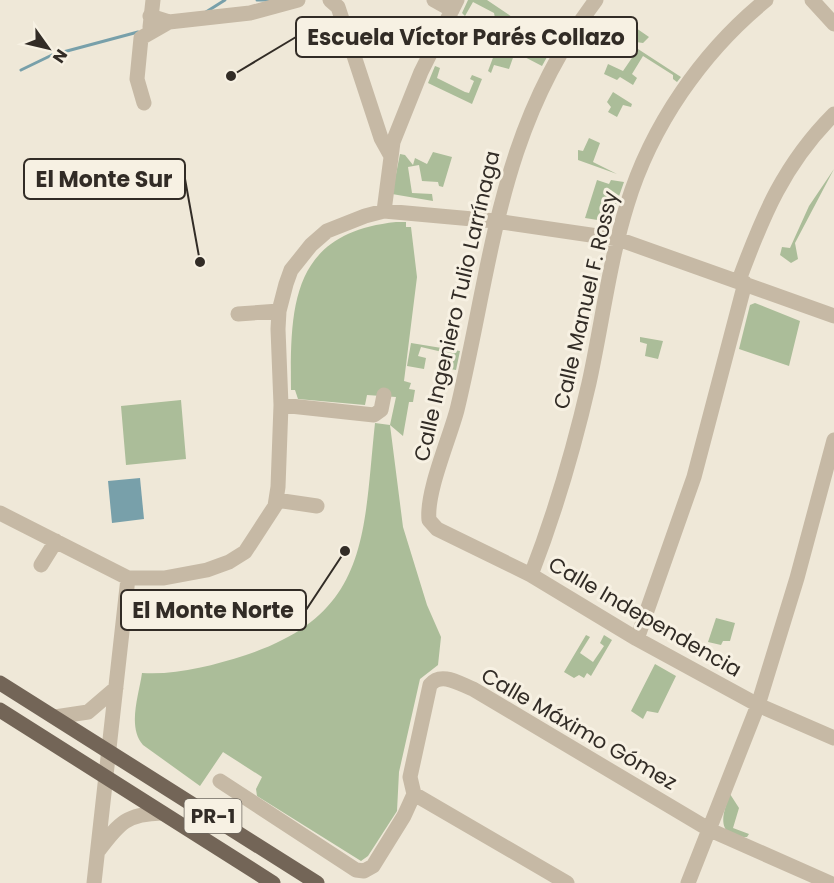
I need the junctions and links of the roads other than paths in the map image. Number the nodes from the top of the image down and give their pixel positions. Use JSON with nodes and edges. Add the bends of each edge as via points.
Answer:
{"nodes":[{"id":1,"x":153,"y":0,"type":"edge"},
{"id":2,"x":298,"y":0,"type":"edge"},
{"id":3,"x":330,"y":0,"type":"edge"},
{"id":4,"x":434,"y":0,"type":"edge"},
{"id":5,"x":596,"y":0,"type":"edge"},
{"id":6,"x":766,"y":0,"type":"edge"},
{"id":7,"x":812,"y":0,"type":"edge"},
{"id":8,"x":455,"y":5,"type":"edge"},
{"id":9,"x":150,"y":16,"type":"junction"},
{"id":10,"x":169,"y":22,"type":"junction"},
{"id":11,"x":834,"y":24,"type":"edge"},
{"id":12,"x":149,"y":32,"type":"junction"},
{"id":13,"x":144,"y":103,"type":"dead end"},
{"id":14,"x":834,"y":114,"type":"edge"},
{"id":15,"x":391,"y":156,"type":"junction"},
{"id":16,"x":384,"y":211,"type":"junction"},
{"id":17,"x":495,"y":221,"type":"junction"},
{"id":18,"x":618,"y":239,"type":"junction"},
{"id":19,"x":742,"y":282,"type":"junction"},
{"id":20,"x":279,"y":311,"type":"junction"},
{"id":21,"x":238,"y":314,"type":"dead end"},
{"id":22,"x":834,"y":316,"type":"edge"},
{"id":23,"x":384,"y":395,"type":"dead end"},
{"id":24,"x":281,"y":405,"type":"junction"},
{"id":25,"x":834,"y":440,"type":"edge"},
{"id":26,"x":276,"y":500,"type":"junction"},
{"id":27,"x":317,"y":506,"type":"dead end"},
{"id":28,"x":0,"y":513,"type":"edge"},
{"id":29,"x":437,"y":529,"type":"joint"},
{"id":30,"x":56,"y":541,"type":"junction"},
{"id":31,"x":41,"y":565,"type":"dead end"},
{"id":32,"x":531,"y":575,"type":"junction"},
{"id":33,"x":128,"y":578,"type":"junction"},
{"id":34,"x":637,"y":639,"type":"junction"},
{"id":35,"x":0,"y":682,"type":"edge"},
{"id":36,"x":116,"y":688,"type":"junction"},
{"id":37,"x":758,"y":705,"type":"junction"},
{"id":38,"x":0,"y":710,"type":"edge"},
{"id":39,"x":56,"y":717,"type":"junction"},
{"id":40,"x":834,"y":738,"type":"edge"},
{"id":41,"x":109,"y":750,"type":"junction"},
{"id":42,"x":107,"y":776,"type":"junction"},
{"id":43,"x":220,"y":781,"type":"dead end"},
{"id":44,"x":414,"y":794,"type":"junction"},
{"id":45,"x":162,"y":813,"type":"junction"},
{"id":46,"x":710,"y":830,"type":"junction"},
{"id":47,"x":98,"y":852,"type":"junction"},
{"id":48,"x":94,"y":883,"type":"edge"},
{"id":49,"x":273,"y":883,"type":"edge"},
{"id":50,"x":317,"y":883,"type":"edge"},
{"id":51,"x":567,"y":883,"type":"edge"},
{"id":52,"x":688,"y":883,"type":"edge"},
{"id":53,"x":830,"y":883,"type":"edge"}],
"edges":[{"from":1,"to":9,"type":"street"},
{"from":2,"to":10,"type":"street","via":[[250,13]]},
{"from":3,"to":15,"type":"street","via":[[338,8],[381,138]]},
{"from":4,"to":8,"type":"street"},
{"from":5,"to":17,"type":"street","name":"Calle Ingeniero Tulio Larrínaga","via":[[534,105],[517,145]]},
{"from":6,"to":18,"type":"street","name":"Calle Manuel F. Rossy","via":[[721,42],[675,103],[641,166]]},
{"from":7,"to":11,"type":"street"},
{"from":8,"to":15,"type":"street","via":[[421,72]]},
{"from":9,"to":10,"type":"street"},
{"from":9,"to":12,"type":"street"},
{"from":10,"to":12,"type":"street"},
{"from":12,"to":13,"type":"street","via":[[141,38],[137,78]]},
{"from":14,"to":19,"type":"street","via":[[808,142],[776,188]]},
{"from":15,"to":16,"type":"street"},
{"from":16,"to":17,"type":"street"},
{"from":16,"to":20,"type":"street","via":[[327,231],[310,245],[291,270]]},
{"from":17,"to":18,"type":"street"},
{"from":17,"to":29,"type":"street","name":"Calle Ingeniero Tulio Larrínaga","via":[[456,411],[429,509],[429,520]]},
{"from":18,"to":19,"type":"street"},
{"from":18,"to":32,"type":"street","name":"Calle Manuel F. Rossy","via":[[574,442]]},
{"from":19,"to":22,"type":"street"},
{"from":19,"to":34,"type":"street","via":[[694,477]]},
{"from":20,"to":21,"type":"street"},
{"from":20,"to":24,"type":"street"},
{"from":23,"to":24,"type":"street","via":[[381,410],[374,415]]},
{"from":24,"to":26,"type":"street"},
{"from":25,"to":37,"type":"street"},
{"from":26,"to":27,"type":"street"},
{"from":26,"to":33,"type":"street","via":[[264,526],[245,552],[229,562],[164,578]]},
{"from":28,"to":30,"type":"street"},
{"from":29,"to":32,"type":"street","name":"Calle Independencia"},
{"from":30,"to":31,"type":"street"},
{"from":30,"to":33,"type":"street"},
{"from":32,"to":34,"type":"street","name":"Calle Independencia"},
{"from":33,"to":36,"type":"street"},
{"from":34,"to":37,"type":"street","name":"Calle Independencia"},
{"from":35,"to":39,"type":"main road","number":"PR-1"},
{"from":36,"to":39,"type":"street","via":[[88,712]]},
{"from":36,"to":41,"type":"street"},
{"from":37,"to":40,"type":"street","name":"Calle Independencia"},
{"from":37,"to":46,"type":"street"},
{"from":38,"to":42,"type":"main road","number":"PR-1"},
{"from":39,"to":41,"type":"main road","number":"PR-1"},
{"from":41,"to":42,"type":"street"},
{"from":41,"to":50,"type":"main road","number":"PR-1"},
{"from":42,"to":45,"type":"main road","number":"PR-1"},
{"from":42,"to":47,"type":"street"},
{"from":43,"to":44,"type":"street","name":"Calle Máximo Gómez","via":[[364,872],[373,866]]},
{"from":44,"to":46,"type":"street","name":"Calle Máximo Gómez","via":[[410,777],[428,697],[432,682],[441,677],[473,689]]},
{"from":44,"to":51,"type":"street"},
{"from":45,"to":47,"type":"street","via":[[126,819]]},
{"from":45,"to":49,"type":"main road","number":"PR-1"},
{"from":46,"to":52,"type":"street"},
{"from":46,"to":53,"type":"street","name":"Calle Máximo Gómez"},
{"from":47,"to":48,"type":"street"}]}
